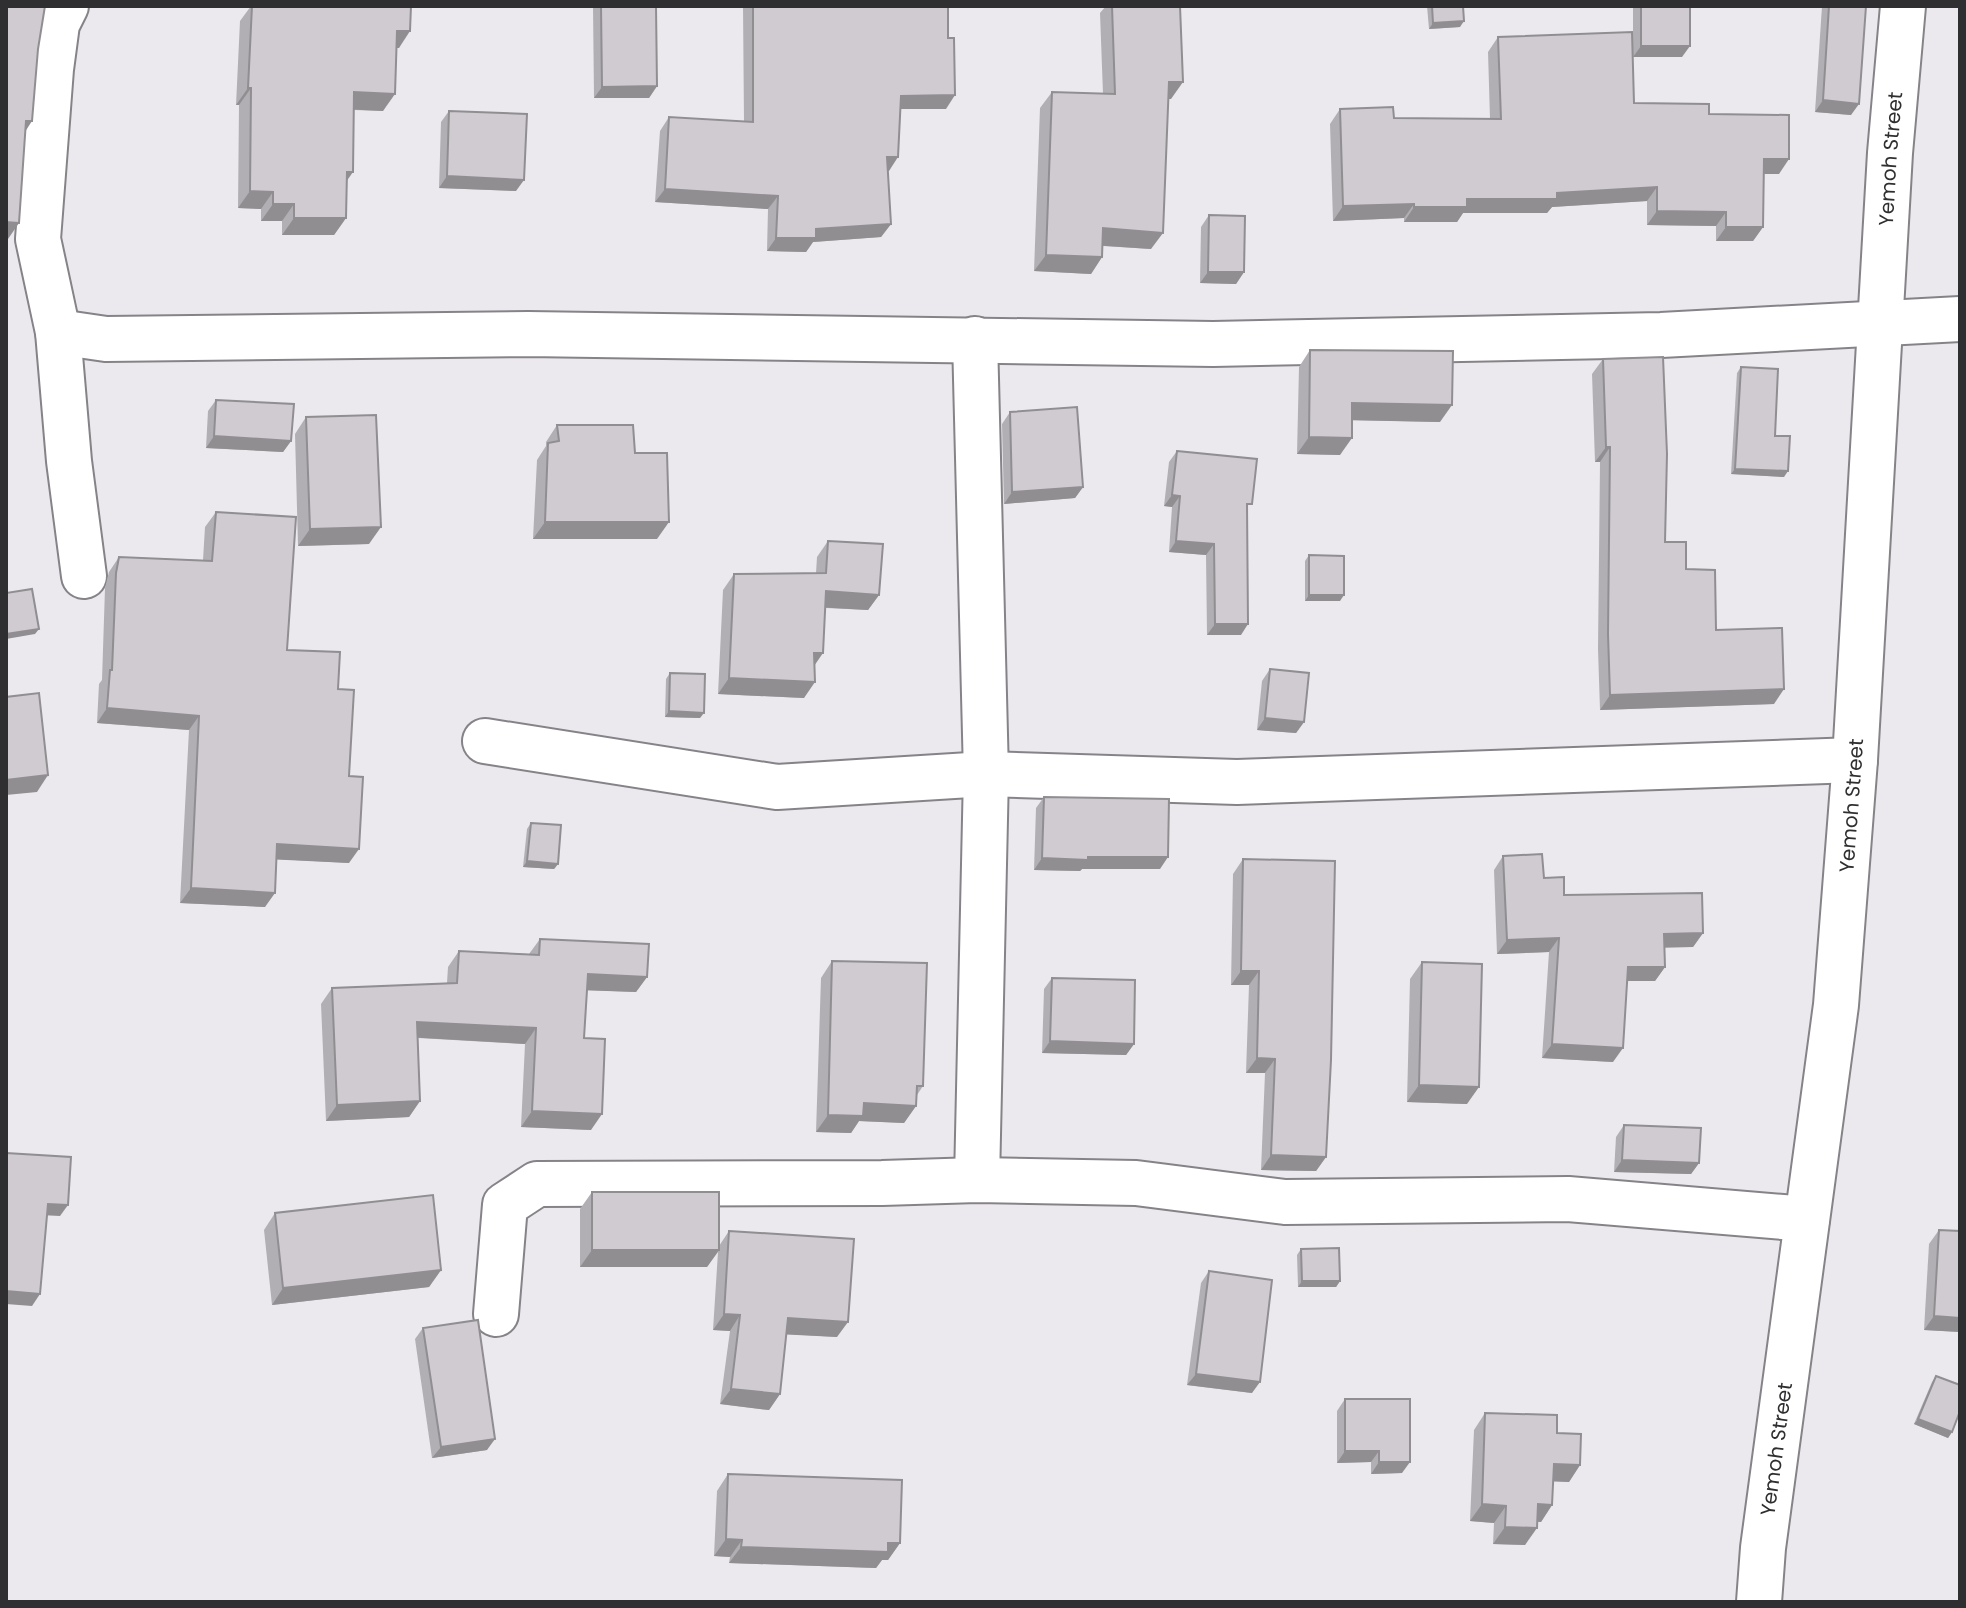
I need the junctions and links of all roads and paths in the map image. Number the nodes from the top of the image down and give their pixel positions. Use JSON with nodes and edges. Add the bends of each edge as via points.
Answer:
{"nodes":[{"id":1,"x":66,"y":6,"type":"edge"},
{"id":2,"x":1903,"y":6,"type":"edge"},
{"id":3,"x":1960,"y":319,"type":"edge"},
{"id":4,"x":1879,"y":325,"type":"junction"},
{"id":5,"x":58,"y":332,"type":"junction"},
{"id":6,"x":975,"y":339,"type":"junction"},
{"id":7,"x":84,"y":576,"type":"dead end"},
{"id":8,"x":485,"y":741,"type":"dead end"},
{"id":9,"x":1855,"y":760,"type":"junction"},
{"id":10,"x":986,"y":774,"type":"junction"},
{"id":11,"x":977,"y":1180,"type":"junction"},
{"id":12,"x":1807,"y":1219,"type":"junction"},
{"id":13,"x":496,"y":1314,"type":"dead end"},
{"id":14,"x":1759,"y":1602,"type":"edge"}],
"edges":[{"from":1,"to":5,"type":"street","via":[[57,24],[51,69],[38,239]]},
{"from":2,"to":4,"type":"street","name":"Yemoh Street"},
{"from":3,"to":4,"type":"street"},
{"from":4,"to":6,"type":"street","via":[[1400,342]]},
{"from":4,"to":9,"type":"street","name":"Yemoh Street"},
{"from":5,"to":6,"type":"street","via":[[106,339],[528,334]]},
{"from":5,"to":7,"type":"street"},
{"from":6,"to":10,"type":"street"},
{"from":8,"to":10,"type":"street","via":[[777,787]]},
{"from":9,"to":10,"type":"street","via":[[1237,782]]},
{"from":9,"to":12,"type":"street","name":"Yemoh Street","via":[[1836,1005]]},
{"from":10,"to":11,"type":"street"},
{"from":11,"to":12,"type":"street","via":[[1136,1183],[1285,1202],[1568,1199]]},
{"from":11,"to":13,"type":"street","via":[[537,1184],[505,1205]]},
{"from":12,"to":14,"type":"street","name":"Yemoh Street"}]}
